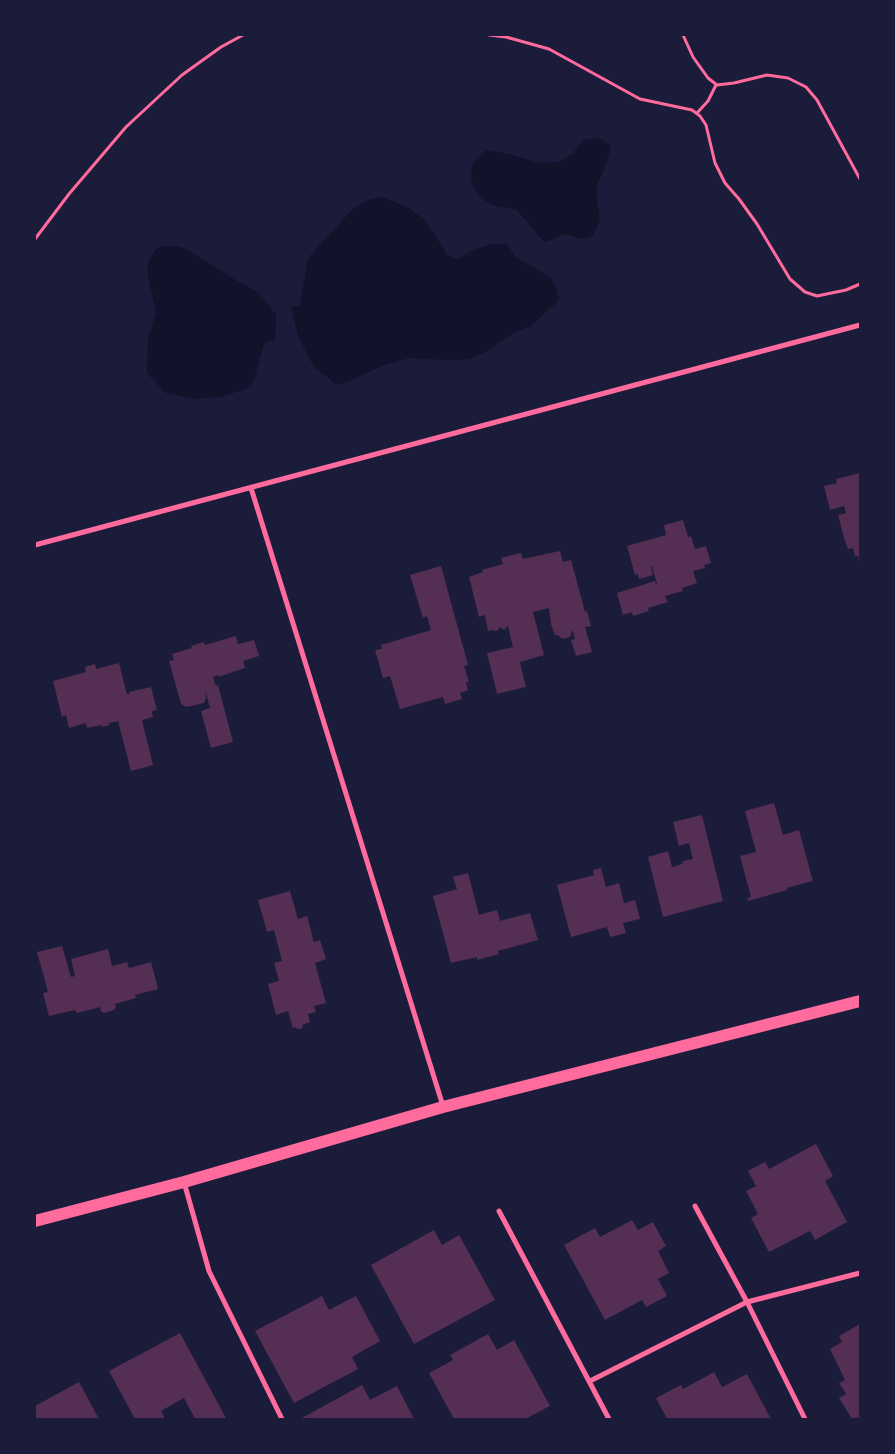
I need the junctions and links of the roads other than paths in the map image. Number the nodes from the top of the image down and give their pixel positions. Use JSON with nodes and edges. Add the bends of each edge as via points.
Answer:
{"nodes":[{"id":1,"x":860,"y":325,"type":"edge"},
{"id":2,"x":251,"y":488,"type":"junction"},
{"id":3,"x":35,"y":545,"type":"edge"},
{"id":4,"x":860,"y":1001,"type":"edge"},
{"id":5,"x":443,"y":1107,"type":"junction"},
{"id":6,"x":184,"y":1182,"type":"junction"},
{"id":7,"x":695,"y":1206,"type":"dead end"},
{"id":8,"x":500,"y":1211,"type":"dead end"},
{"id":9,"x":35,"y":1221,"type":"edge"},
{"id":10,"x":860,"y":1272,"type":"edge"},
{"id":11,"x":747,"y":1302,"type":"junction"},
{"id":12,"x":590,"y":1381,"type":"junction"},
{"id":13,"x":280,"y":1418,"type":"edge"},
{"id":14,"x":609,"y":1419,"type":"edge"},
{"id":15,"x":805,"y":1419,"type":"edge"}],
"edges":[{"from":1,"to":2,"type":"street"},
{"from":2,"to":3,"type":"street"},
{"from":2,"to":5,"type":"street"},
{"from":4,"to":5,"type":"main road"},
{"from":5,"to":6,"type":"main road"},
{"from":6,"to":9,"type":"main road"},
{"from":6,"to":13,"type":"street","via":[[209,1272]]},
{"from":7,"to":11,"type":"street"},
{"from":8,"to":12,"type":"street"},
{"from":10,"to":11,"type":"street"},
{"from":11,"to":12,"type":"street"},
{"from":11,"to":15,"type":"street"},
{"from":12,"to":14,"type":"street"}]}
